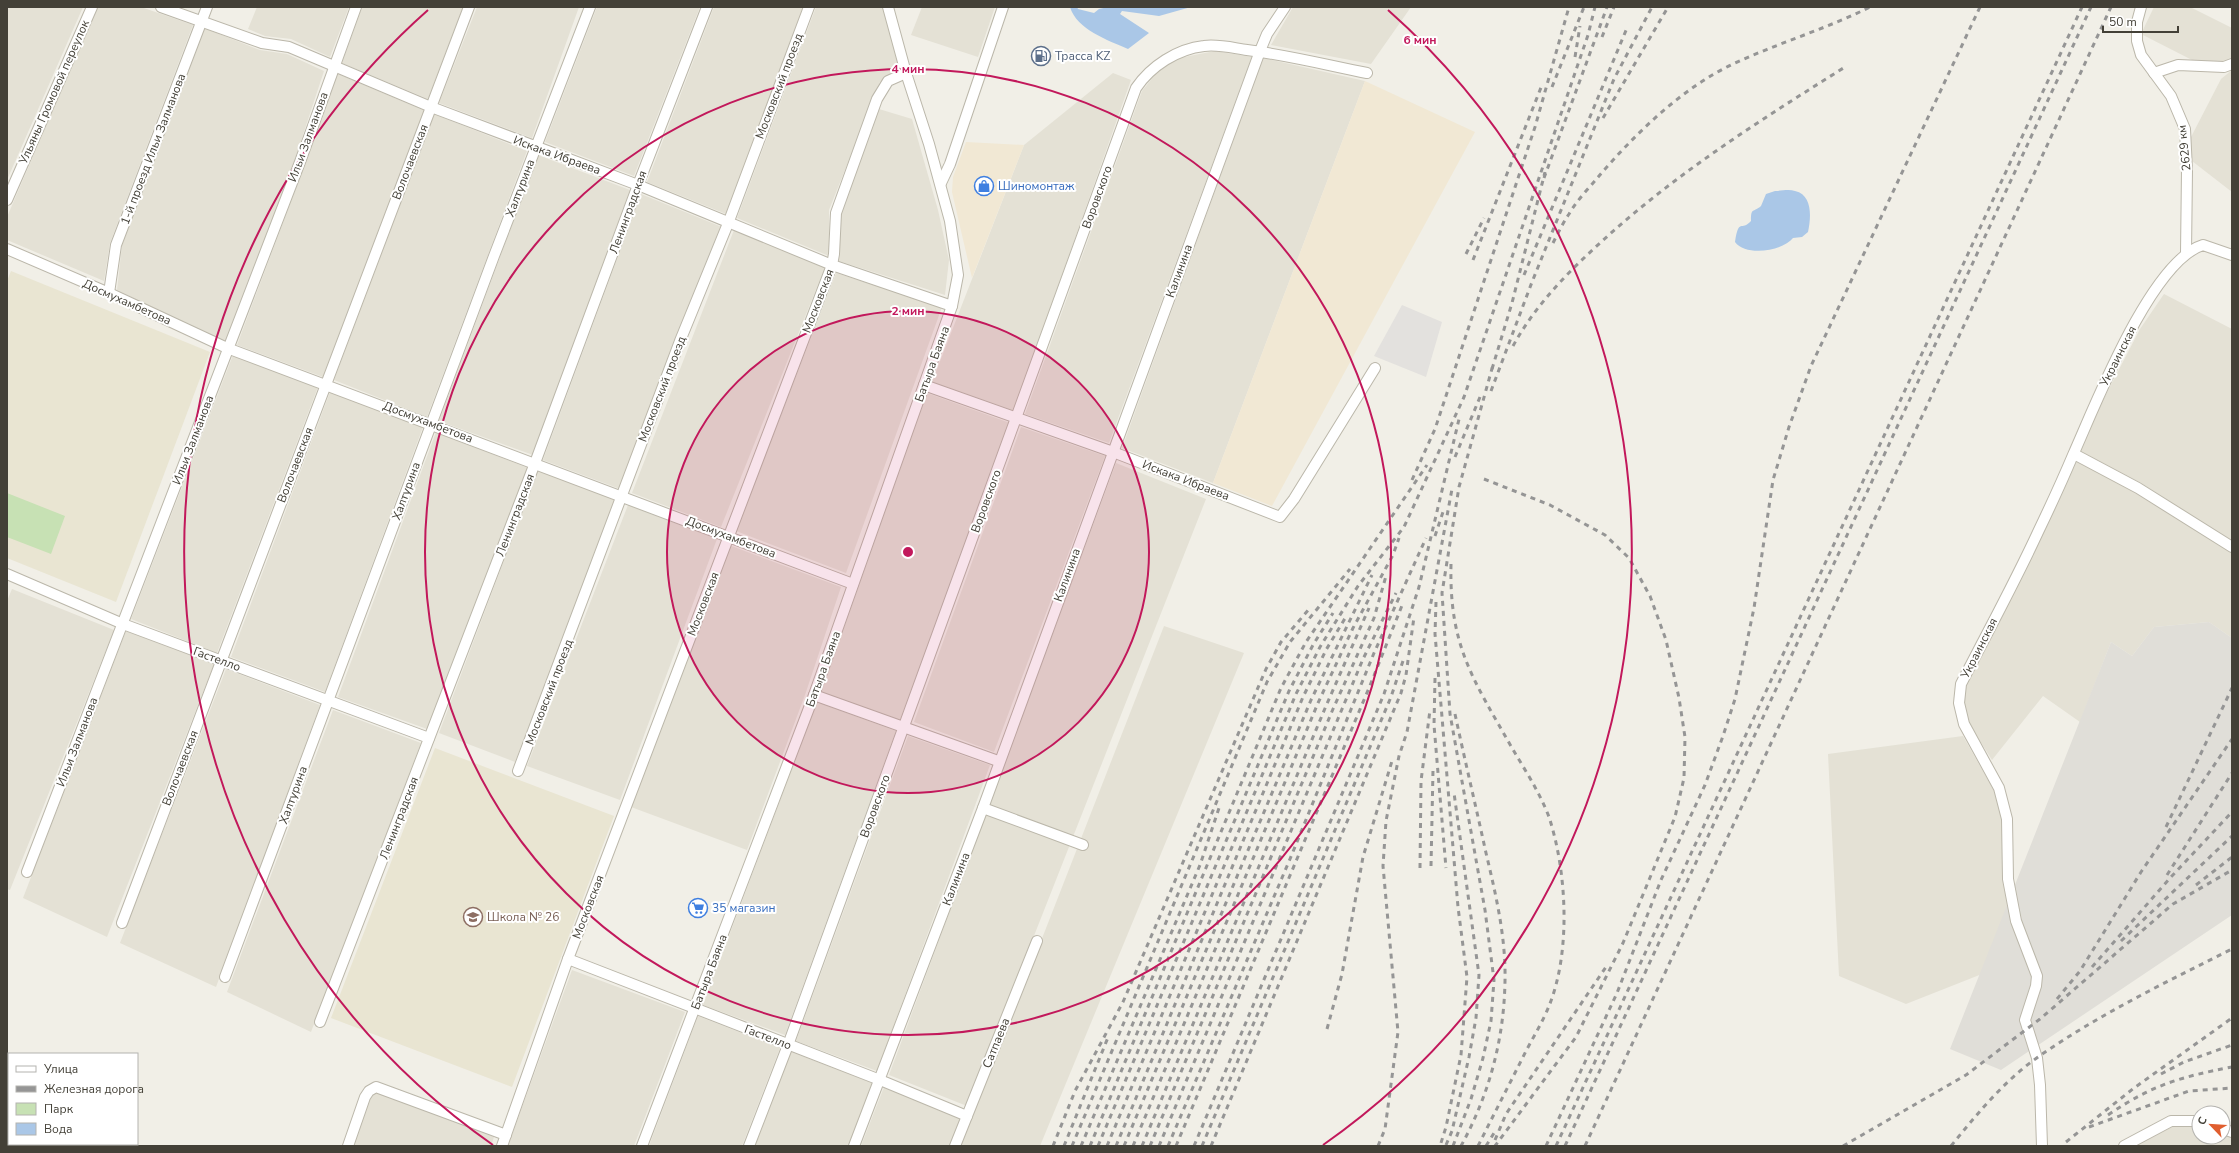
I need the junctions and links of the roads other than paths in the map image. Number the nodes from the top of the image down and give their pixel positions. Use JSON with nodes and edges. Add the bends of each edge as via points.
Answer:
{"nodes":[{"id":1,"x":92,"y":7,"type":"edge"},
{"id":2,"x":161,"y":7,"type":"edge"},
{"id":3,"x":206,"y":7,"type":"edge"},
{"id":4,"x":356,"y":7,"type":"edge"},
{"id":5,"x":469,"y":7,"type":"edge"},
{"id":6,"x":590,"y":7,"type":"edge"},
{"id":7,"x":707,"y":7,"type":"edge"},
{"id":8,"x":808,"y":7,"type":"edge"},
{"id":9,"x":888,"y":7,"type":"edge"},
{"id":10,"x":1003,"y":7,"type":"edge"},
{"id":11,"x":1285,"y":7,"type":"edge"},
{"id":12,"x":2141,"y":7,"type":"edge"},
{"id":13,"x":201,"y":20,"type":"junction"},
{"id":14,"x":1260,"y":51,"type":"junction"},
{"id":15,"x":2232,"y":64,"type":"edge"},
{"id":16,"x":334,"y":66,"type":"junction"},
{"id":17,"x":906,"y":73,"type":"junction"},
{"id":18,"x":1367,"y":73,"type":"dead end"},
{"id":19,"x":2154,"y":73,"type":"junction"},
{"id":20,"x":431,"y":107,"type":"junction"},
{"id":21,"x":535,"y":147,"type":"junction"},
{"id":22,"x":941,"y":184,"type":"junction"},
{"id":23,"x":638,"y":185,"type":"junction"},
{"id":24,"x":7,"y":200,"type":"edge"},
{"id":25,"x":729,"y":222,"type":"junction"},
{"id":26,"x":7,"y":250,"type":"edge"},
{"id":27,"x":2186,"y":253,"type":"junction"},
{"id":28,"x":2232,"y":255,"type":"edge"},
{"id":29,"x":832,"y":265,"type":"junction"},
{"id":30,"x":109,"y":293,"type":"junction"},
{"id":31,"x":952,"y":306,"type":"junction"},
{"id":32,"x":227,"y":348,"type":"junction"},
{"id":33,"x":1375,"y":368,"type":"dead end"},
{"id":34,"x":326,"y":384,"type":"junction"},
{"id":35,"x":924,"y":385,"type":"junction"},
{"id":36,"x":1017,"y":418,"type":"junction"},
{"id":37,"x":431,"y":424,"type":"junction"},
{"id":38,"x":1113,"y":452,"type":"junction"},
{"id":39,"x":2074,"y":454,"type":"junction"},
{"id":40,"x":535,"y":463,"type":"junction"},
{"id":41,"x":622,"y":496,"type":"junction"},
{"id":42,"x":728,"y":536,"type":"junction"},
{"id":43,"x":2232,"y":547,"type":"edge"},
{"id":44,"x":7,"y":574,"type":"edge"},
{"id":45,"x":853,"y":584,"type":"junction"},
{"id":46,"x":123,"y":624,"type":"junction"},
{"id":47,"x":221,"y":661,"type":"junction"},
{"id":48,"x":814,"y":695,"type":"junction"},
{"id":49,"x":328,"y":701,"type":"junction"},
{"id":50,"x":904,"y":728,"type":"junction"},
{"id":51,"x":429,"y":738,"type":"junction"},
{"id":52,"x":998,"y":762,"type":"junction"},
{"id":53,"x":518,"y":771,"type":"dead end"},
{"id":54,"x":983,"y":808,"type":"junction"},
{"id":55,"x":1083,"y":845,"type":"dead end"},
{"id":56,"x":27,"y":872,"type":"dead end"},
{"id":57,"x":122,"y":923,"type":"dead end"},
{"id":58,"x":1037,"y":940,"type":"dead end"},
{"id":59,"x":568,"y":959,"type":"junction"},
{"id":60,"x":225,"y":977,"type":"dead end"},
{"id":61,"x":695,"y":1009,"type":"junction"},
{"id":62,"x":320,"y":1022,"type":"dead end"},
{"id":63,"x":788,"y":1044,"type":"junction"},
{"id":64,"x":880,"y":1080,"type":"junction"},
{"id":65,"x":967,"y":1116,"type":"junction"},
{"id":66,"x":2191,"y":1121,"type":"edge"},
{"id":67,"x":506,"y":1135,"type":"junction"},
{"id":68,"x":348,"y":1146,"type":"edge"},
{"id":69,"x":502,"y":1146,"type":"edge"},
{"id":70,"x":642,"y":1146,"type":"edge"},
{"id":71,"x":749,"y":1146,"type":"edge"},
{"id":72,"x":854,"y":1146,"type":"edge"},
{"id":73,"x":955,"y":1146,"type":"edge"},
{"id":74,"x":2042,"y":1146,"type":"edge"},
{"id":75,"x":2124,"y":1146,"type":"edge"}],
"edges":[{"from":1,"to":24,"type":"street","name":"Ульяны Громовой переулок"},
{"from":2,"to":13,"type":"street","name":"Искака Ибраева"},
{"from":3,"to":13,"type":"street","name":"1-й проезд Ильи Залманова"},
{"from":4,"to":16,"type":"street","name":"Ильи Залманова"},
{"from":5,"to":20,"type":"street","name":"Волочаевская"},
{"from":6,"to":21,"type":"street","name":"Халтурина"},
{"from":7,"to":23,"type":"street","name":"Ленинградская"},
{"from":8,"to":25,"type":"street","name":"Московский проезд"},
{"from":9,"to":17,"type":"street","name":"Батыра Баяна"},
{"from":10,"to":22,"type":"street"},
{"from":11,"to":14,"type":"street","name":"Калинина","via":[[1267,34]]},
{"from":12,"to":19,"type":"street","name":"2629 км","via":[[2137,22],[2137,41],[2141,55]]},
{"from":13,"to":16,"type":"street","name":"Искака Ибраева","via":[[262,43],[289,47]]},
{"from":13,"to":30,"type":"street","name":"1-й проезд Ильи Залманова","via":[[116,245]]},
{"from":14,"to":18,"type":"street","name":"Воровского"},
{"from":14,"to":36,"type":"street","name":"Воровского","via":[[1216,45],[1190,49],[1178,53],[1154,68],[1136,88]]},
{"from":14,"to":38,"type":"street","name":"Калинина"},
{"from":15,"to":19,"type":"street","via":[[2224,67],[2178,65]]},
{"from":16,"to":20,"type":"street","name":"Искака Ибраева"},
{"from":16,"to":32,"type":"street","name":"Ильи Залманова","via":[[300,162]]},
{"from":17,"to":22,"type":"street","name":"Батыра Баяна"},
{"from":17,"to":29,"type":"street","name":"Московская","via":[[888,81],[877,100],[836,213]]},
{"from":19,"to":27,"type":"street","name":"2629 км","via":[[2174,101],[2185,129]]},
{"from":20,"to":21,"type":"street","name":"Искака Ибраева"},
{"from":20,"to":34,"type":"street","name":"Волочаевская"},
{"from":21,"to":23,"type":"street","name":"Искака Ибраева"},
{"from":21,"to":37,"type":"street","name":"Халтурина"},
{"from":22,"to":31,"type":"street","name":"Батыра Баяна","via":[[957,260],[958,275]]},
{"from":23,"to":25,"type":"street","name":"Искака Ибраева"},
{"from":23,"to":40,"type":"street","name":"Ленинградская"},
{"from":25,"to":29,"type":"street","name":"Искака Ибраева"},
{"from":25,"to":41,"type":"street","name":"Московский проезд","via":[[680,341]]},
{"from":26,"to":30,"type":"street","name":"Досмухамбетова"},
{"from":27,"to":28,"type":"street","name":"Украинская","via":[[2203,245]]},
{"from":27,"to":39,"type":"street","name":"Украинская","via":[[2156,290],[2133,326],[2094,404]]},
{"from":29,"to":31,"type":"street","name":"Искака Ибраева"},
{"from":29,"to":42,"type":"street","name":"Московская"},
{"from":30,"to":32,"type":"street","name":"Досмухамбетова"},
{"from":31,"to":35,"type":"street","name":"Батыра Баяна"},
{"from":32,"to":34,"type":"street","name":"Досмухамбетова"},
{"from":32,"to":46,"type":"street","name":"Ильи Залманова"},
{"from":33,"to":38,"type":"street","name":"Искака Ибраева","via":[[1294,500],[1280,517]]},
{"from":34,"to":37,"type":"street","name":"Досмухамбетова"},
{"from":34,"to":47,"type":"street","name":"Волочаевская"},
{"from":35,"to":36,"type":"street","name":"Искака Ибраева"},
{"from":35,"to":45,"type":"street","name":"Батыра Баяна"},
{"from":36,"to":38,"type":"street","name":"Искака Ибраева"},
{"from":36,"to":50,"type":"street","name":"Воровского"},
{"from":37,"to":40,"type":"street","name":"Досмухамбетова"},
{"from":37,"to":49,"type":"street","name":"Халтурина"},
{"from":38,"to":52,"type":"street","name":"Калинина"},
{"from":39,"to":43,"type":"street","via":[[2138,488]]},
{"from":39,"to":74,"type":"street","name":"Украинская","via":[[2038,533],[1961,684],[1960,703],[1964,724],[1999,788],[2007,819],[2008,879],[2016,921],[2037,976],[2025,1020],[2038,1064]]},
{"from":40,"to":41,"type":"street","name":"Досмухамбетова"},
{"from":40,"to":51,"type":"street","name":"Ленинградская"},
{"from":41,"to":42,"type":"street","name":"Досмухамбетова"},
{"from":41,"to":53,"type":"street","name":"Московский проезд"},
{"from":42,"to":45,"type":"street","name":"Досмухамбетова"},
{"from":42,"to":59,"type":"street","name":"Московская"},
{"from":44,"to":46,"type":"street","name":"Гастелло"},
{"from":45,"to":48,"type":"street","name":"Батыра Баяна"},
{"from":46,"to":47,"type":"street","name":"Гастелло"},
{"from":46,"to":56,"type":"street","name":"Ильи Залманова"},
{"from":47,"to":49,"type":"street","name":"Гастелло"},
{"from":47,"to":57,"type":"street","name":"Волочаевская"},
{"from":48,"to":50,"type":"street"},
{"from":48,"to":61,"type":"street","name":"Батыра Баяна"},
{"from":49,"to":51,"type":"street","name":"Гастелло"},
{"from":49,"to":60,"type":"street","name":"Халтурина"},
{"from":50,"to":52,"type":"street"},
{"from":50,"to":63,"type":"street","name":"Воровского"},
{"from":51,"to":62,"type":"street","name":"Ленинградская"},
{"from":52,"to":54,"type":"street","name":"Калинина"},
{"from":54,"to":55,"type":"street"},
{"from":54,"to":64,"type":"street","name":"Калинина"},
{"from":58,"to":65,"type":"street","name":"Сатпаева"},
{"from":59,"to":61,"type":"street","name":"Гастелло"},
{"from":59,"to":67,"type":"street","name":"Московская"},
{"from":61,"to":63,"type":"street","name":"Гастелло"},
{"from":61,"to":70,"type":"street","name":"Батыра Баяна"},
{"from":63,"to":64,"type":"street","name":"Гастелло"},
{"from":63,"to":71,"type":"street","name":"Воровского"},
{"from":64,"to":65,"type":"street","name":"Гастелло"},
{"from":64,"to":72,"type":"street","name":"Калинина"},
{"from":65,"to":73,"type":"street","name":"Сатпаева"},
{"from":66,"to":75,"type":"street","via":[[2171,1121]]},
{"from":67,"to":68,"type":"street","via":[[376,1087],[365,1097]]},
{"from":67,"to":69,"type":"street","name":"Московская"}]}
